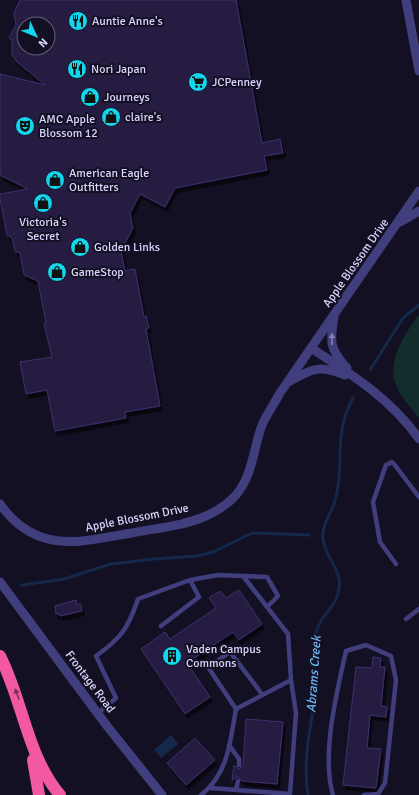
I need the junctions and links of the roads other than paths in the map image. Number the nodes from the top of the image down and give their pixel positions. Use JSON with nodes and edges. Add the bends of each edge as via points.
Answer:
{"nodes":[{"id":1,"x":406,"y":0,"type":"edge"},
{"id":2,"x":419,"y":71,"type":"edge"},
{"id":3,"x":419,"y":192,"type":"edge"},
{"id":4,"x":419,"y":212,"type":"edge"},
{"id":5,"x":397,"y":224,"type":"junction"},
{"id":6,"x":334,"y":315,"type":"junction"},
{"id":7,"x":311,"y":348,"type":"junction"},
{"id":8,"x":359,"y":381,"type":"junction"},
{"id":9,"x":287,"y":383,"type":"junction"},
{"id":10,"x":419,"y":439,"type":"edge"},
{"id":11,"x":419,"y":497,"type":"edge"},
{"id":12,"x":0,"y":504,"type":"edge"},
{"id":13,"x":396,"y":564,"type":"dead end"},
{"id":14,"x":243,"y":576,"type":"junction"},
{"id":15,"x":190,"y":580,"type":"junction"},
{"id":16,"x":0,"y":582,"type":"edge"},
{"id":17,"x":267,"y":607,"type":"junction"},
{"id":18,"x":419,"y":609,"type":"edge"},
{"id":19,"x":406,"y":619,"type":"dead end"},
{"id":20,"x":161,"y":626,"type":"dead end"},
{"id":21,"x":0,"y":656,"type":"edge"},
{"id":22,"x":291,"y":680,"type":"junction"},
{"id":23,"x":262,"y":694,"type":"junction"},
{"id":24,"x":236,"y":709,"type":"junction"},
{"id":25,"x":98,"y":713,"type":"junction"},
{"id":26,"x":28,"y":731,"type":"junction"},
{"id":27,"x":229,"y":745,"type":"junction"},
{"id":28,"x":238,"y":765,"type":"dead end"},
{"id":29,"x":238,"y":780,"type":"dead end"},
{"id":30,"x":210,"y":788,"type":"junction"},
{"id":31,"x":236,"y":790,"type":"junction"},
{"id":32,"x":39,"y":795,"type":"edge"},
{"id":33,"x":60,"y":795,"type":"edge"},
{"id":34,"x":162,"y":795,"type":"edge"},
{"id":35,"x":201,"y":795,"type":"edge"},
{"id":36,"x":290,"y":795,"type":"edge"},
{"id":37,"x":333,"y":795,"type":"edge"},
{"id":38,"x":364,"y":795,"type":"edge"}],
"edges":[{"from":1,"to":2,"type":"street"},
{"from":3,"to":5,"type":"street","name":"Apple Blossom Drive"},
{"from":4,"to":5,"type":"street"},
{"from":5,"to":6,"type":"street","name":"Apple Blossom Drive"},
{"from":6,"to":7,"type":"street","name":"Apple Blossom Drive"},
{"from":8,"to":6,"type":"street","one_way":true,"via":[[340,361],[333,349],[331,337]]},
{"from":7,"to":8,"type":"street"},
{"from":7,"to":9,"type":"street","name":"Apple Blossom Drive"},
{"from":8,"to":9,"type":"street","via":[[321,368],[309,371]]},
{"from":8,"to":10,"type":"street","via":[[393,408]]},
{"from":9,"to":12,"type":"street","name":"Apple Blossom Drive","via":[[262,425],[246,479],[236,495],[207,516],[170,526],[85,541],[61,542],[29,532]]},
{"from":11,"to":13,"type":"lane","via":[[392,462],[386,465],[373,502],[380,542]]},
{"from":14,"to":15,"type":"lane","via":[[218,575]]},
{"from":14,"to":17,"type":"lane"},
{"from":14,"to":17,"type":"lane","via":[[267,577],[278,596]]},
{"from":15,"to":20,"type":"lane","via":[[199,597]]},
{"from":15,"to":25,"type":"lane","via":[[138,599],[131,620],[118,640],[96,656],[116,698]]},
{"from":16,"to":25,"type":"street","name":"Frontage Road"},
{"from":17,"to":22,"type":"lane","via":[[288,634]]},
{"from":18,"to":19,"type":"lane"},
{"from":26,"to":21,"type":"highway","one_way":true,"via":[[11,678]]},
{"from":22,"to":23,"type":"lane"},
{"from":22,"to":36,"type":"lane","via":[[296,713]]},
{"from":23,"to":24,"type":"lane"},
{"from":23,"to":24,"type":"lane","via":[[230,652],[208,667]]},
{"from":24,"to":27,"type":"lane"},
{"from":25,"to":34,"type":"street","name":"Frontage Road"},
{"from":26,"to":32,"type":"highway"},
{"from":26,"to":33,"type":"highway","via":[[42,770]]},
{"from":27,"to":28,"type":"lane","via":[[239,759]]},
{"from":27,"to":30,"type":"lane","via":[[225,766]]},
{"from":29,"to":31,"type":"lane"},
{"from":30,"to":31,"type":"lane"},
{"from":30,"to":35,"type":"lane"},
{"from":31,"to":36,"type":"lane"},
{"from":37,"to":38,"type":"lane","via":[[329,750],[346,650],[366,645],[390,656],[396,680],[385,783],[378,794]]}]}
